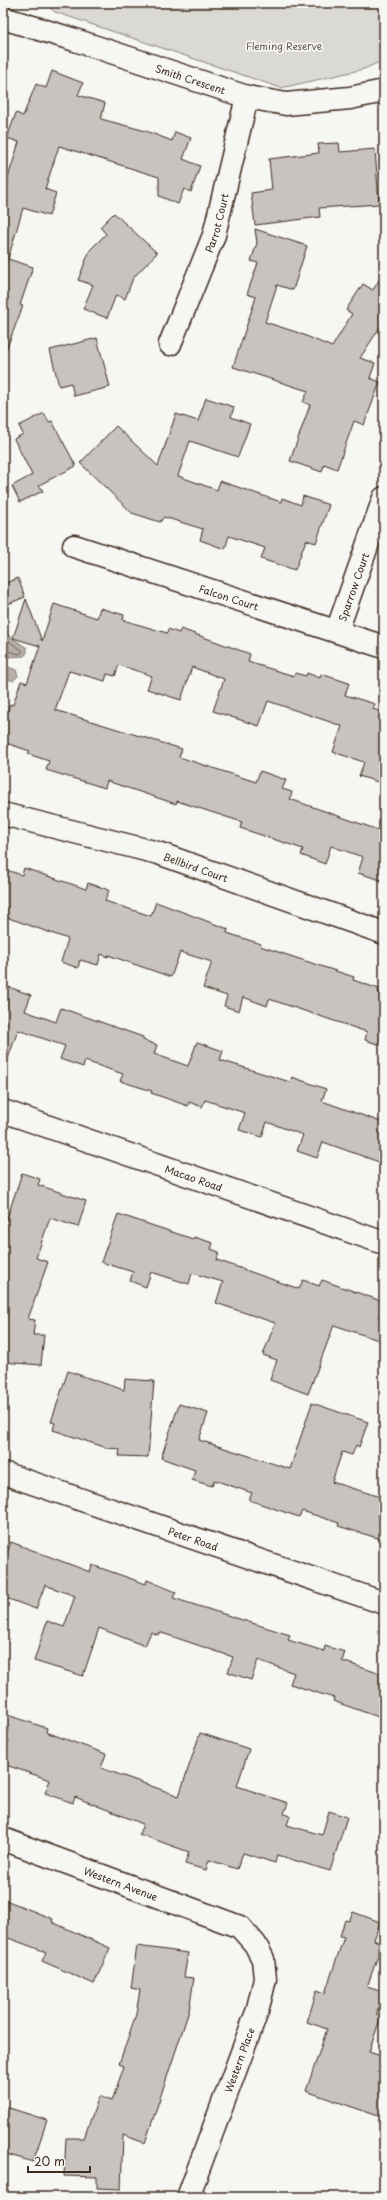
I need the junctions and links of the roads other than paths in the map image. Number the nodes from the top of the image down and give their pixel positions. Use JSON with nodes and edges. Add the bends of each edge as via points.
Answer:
{"nodes":[{"id":1,"x":3,"y":18,"type":"edge"},
{"id":2,"x":384,"y":91,"type":"edge"},
{"id":3,"x":247,"y":97,"type":"junction"},
{"id":4,"x":170,"y":344,"type":"dead end"},
{"id":5,"x":384,"y":498,"type":"edge"},
{"id":6,"x":74,"y":546,"type":"dead end"},
{"id":7,"x":337,"y":630,"type":"junction"},
{"id":8,"x":384,"y":647,"type":"edge"},
{"id":9,"x":3,"y":814,"type":"edge"},
{"id":10,"x":384,"y":933,"type":"edge"},
{"id":11,"x":3,"y":1111,"type":"edge"},
{"id":12,"x":384,"y":1243,"type":"edge"},
{"id":13,"x":3,"y":1473,"type":"edge"},
{"id":14,"x":384,"y":1604,"type":"edge"},
{"id":15,"x":3,"y":1839,"type":"edge"},
{"id":16,"x":240,"y":1927,"type":"joint"},
{"id":17,"x":188,"y":2197,"type":"edge"}],
"edges":[{"from":1,"to":3,"type":"street","name":"Smith Crescent"},
{"from":2,"to":3,"type":"street","name":"Smith Crescent","via":[[350,98],[286,104]]},
{"from":3,"to":4,"type":"street","name":"Parrot Court","via":[[214,235]]},
{"from":5,"to":7,"type":"street","name":"Sparrow Court"},
{"from":6,"to":7,"type":"street","name":"Falcon Court"},
{"from":7,"to":8,"type":"street","name":"Falcon Court"},
{"from":9,"to":10,"type":"street","name":"Bellbird Court","via":[[158,853]]},
{"from":11,"to":12,"type":"street","name":"Macao Road"},
{"from":13,"to":14,"type":"street","name":"Peter Road"},
{"from":15,"to":16,"type":"street","name":"Western Avenue"},
{"from":16,"to":17,"type":"street","name":"Western Place","via":[[264,1959],[265,1979],[257,2012]]}]}
